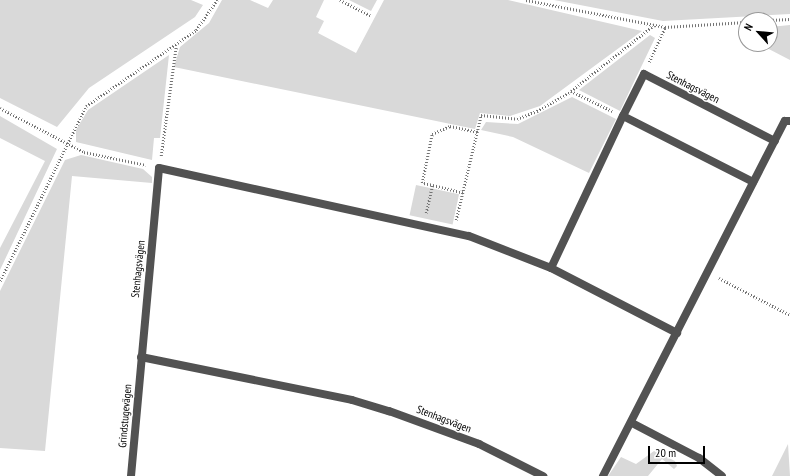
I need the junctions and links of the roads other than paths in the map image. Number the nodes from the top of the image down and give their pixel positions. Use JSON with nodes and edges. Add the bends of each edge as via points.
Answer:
{"nodes":[{"id":1,"x":623,"y":116,"type":"junction"},
{"id":2,"x":790,"y":121,"type":"edge"},
{"id":3,"x":775,"y":140,"type":"junction"},
{"id":4,"x":754,"y":182,"type":"junction"},
{"id":5,"x":551,"y":268,"type":"junction"},
{"id":6,"x":677,"y":333,"type":"junction"},
{"id":7,"x":141,"y":357,"type":"junction"},
{"id":8,"x":632,"y":423,"type":"junction"},
{"id":9,"x":131,"y":476,"type":"edge"},
{"id":10,"x":543,"y":476,"type":"edge"},
{"id":11,"x":603,"y":476,"type":"edge"},
{"id":12,"x":722,"y":476,"type":"edge"}],
"edges":[{"from":1,"to":3,"type":"street","name":"Stenhagsvägen","via":[[644,74]]},
{"from":1,"to":4,"type":"street"},
{"from":1,"to":5,"type":"street"},
{"from":2,"to":3,"type":"street","via":[[785,120]]},
{"from":3,"to":4,"type":"street"},
{"from":4,"to":6,"type":"street"},
{"from":5,"to":6,"type":"street"},
{"from":5,"to":7,"type":"street","name":"Stenhagsvägen","via":[[453,232],[420,223],[159,168]]},
{"from":6,"to":8,"type":"street"},
{"from":7,"to":9,"type":"street","name":"Grindstugevägen"},
{"from":7,"to":10,"type":"street","name":"Stenhagsvägen","via":[[374,407],[440,428]]},
{"from":8,"to":11,"type":"street"},
{"from":8,"to":12,"type":"street","via":[[699,458]]}]}
